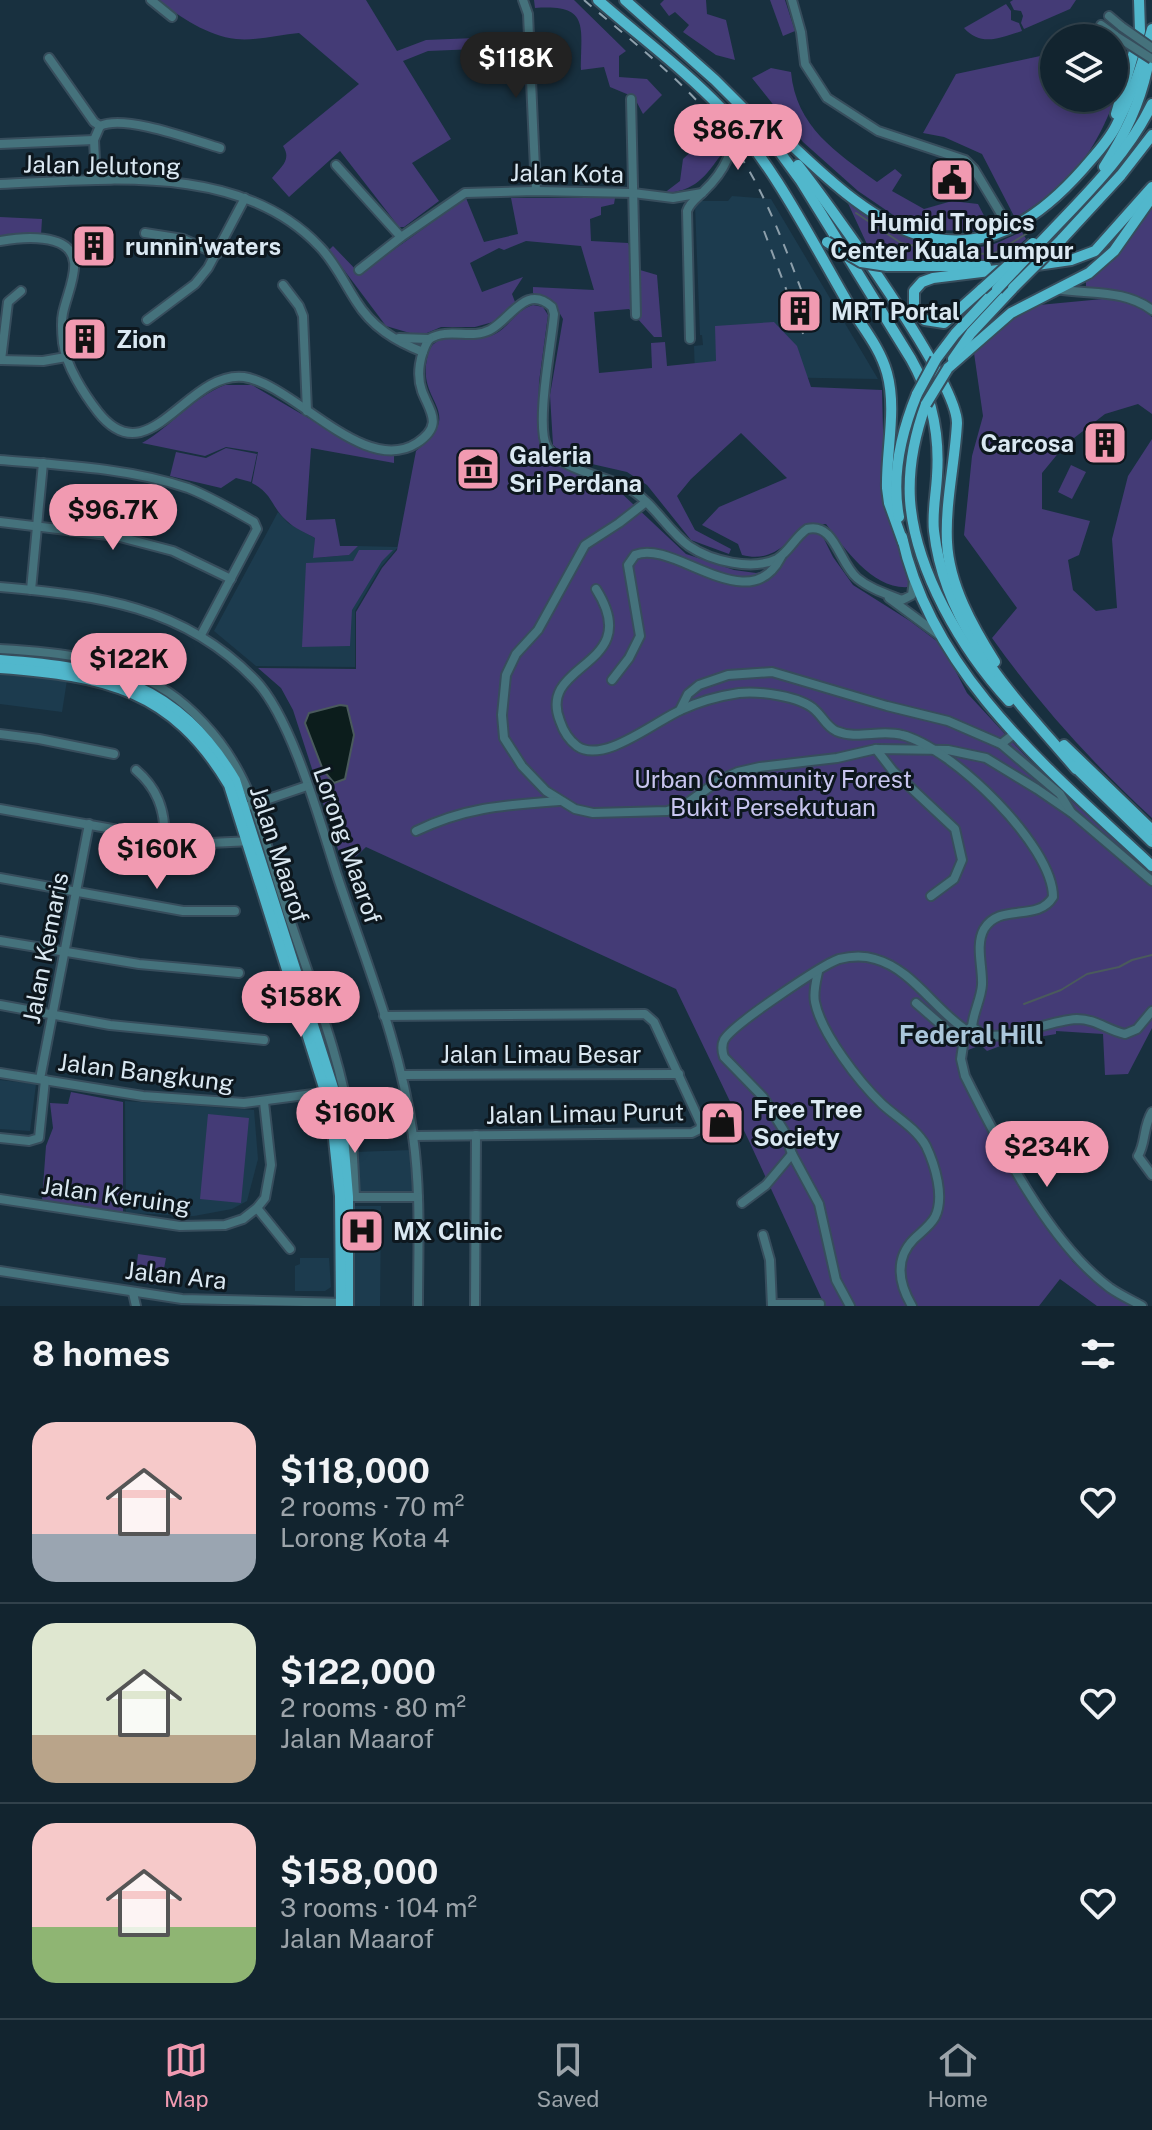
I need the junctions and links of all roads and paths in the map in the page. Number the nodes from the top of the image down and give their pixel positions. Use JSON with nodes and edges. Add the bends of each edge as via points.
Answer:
{"nodes":[{"id":1,"x":151,"y":0,"type":"edge"},
{"id":2,"x":598,"y":0,"type":"edge"},
{"id":3,"x":625,"y":0,"type":"edge"},
{"id":4,"x":792,"y":0,"type":"edge"},
{"id":5,"x":1139,"y":0,"type":"edge"},
{"id":6,"x":524,"y":3,"type":"edge"},
{"id":7,"x":172,"y":17,"type":"dead end"},
{"id":8,"x":1152,"y":29,"type":"edge"},
{"id":9,"x":1128,"y":31,"type":"edge"},
{"id":10,"x":1152,"y":38,"type":"edge"},
{"id":11,"x":1128,"y":44,"type":"edge"},
{"id":12,"x":1152,"y":48,"type":"edge"},
{"id":13,"x":49,"y":58,"type":"dead end"},
{"id":14,"x":1152,"y":59,"type":"edge"},
{"id":15,"x":715,"y":80,"type":"junction"},
{"id":16,"x":631,"y":99,"type":"dead end"},
{"id":17,"x":1152,"y":104,"type":"edge"},
{"id":18,"x":721,"y":109,"type":"junction"},
{"id":19,"x":106,"y":121,"type":"junction"},
{"id":20,"x":760,"y":125,"type":"junction"},
{"id":21,"x":1152,"y":135,"type":"edge"},
{"id":22,"x":94,"y":140,"type":"junction"},
{"id":23,"x":0,"y":144,"type":"edge"},
{"id":24,"x":220,"y":148,"type":"dead end"},
{"id":25,"x":1100,"y":149,"type":"junction"},
{"id":26,"x":336,"y":165,"type":"dead end"},
{"id":27,"x":1152,"y":179,"type":"edge"},
{"id":28,"x":96,"y":180,"type":"junction"},
{"id":29,"x":0,"y":184,"type":"edge"},
{"id":30,"x":1092,"y":185,"type":"junction"},
{"id":31,"x":1152,"y":187,"type":"edge"},
{"id":32,"x":536,"y":191,"type":"junction"},
{"id":33,"x":633,"y":193,"type":"junction"},
{"id":34,"x":702,"y":193,"type":"junction"},
{"id":35,"x":1152,"y":197,"type":"edge"},
{"id":36,"x":245,"y":198,"type":"junction"},
{"id":37,"x":801,"y":221,"type":"junction"},
{"id":38,"x":1122,"y":222,"type":"junction"},
{"id":39,"x":1010,"y":229,"type":"junction"},
{"id":40,"x":145,"y":233,"type":"dead end"},
{"id":41,"x":401,"y":237,"type":"junction"},
{"id":42,"x":0,"y":241,"type":"edge"},
{"id":43,"x":1036,"y":244,"type":"junction"},
{"id":44,"x":217,"y":254,"type":"junction"},
{"id":45,"x":1052,"y":264,"type":"junction"},
{"id":46,"x":359,"y":270,"type":"dead end"},
{"id":47,"x":1069,"y":283,"type":"junction"},
{"id":48,"x":283,"y":285,"type":"dead end"},
{"id":49,"x":1057,"y":289,"type":"junction"},
{"id":50,"x":21,"y":291,"type":"dead end"},
{"id":51,"x":1077,"y":293,"type":"junction"},
{"id":52,"x":1152,"y":310,"type":"edge"},
{"id":53,"x":636,"y":315,"type":"dead end"},
{"id":54,"x":147,"y":320,"type":"dead end"},
{"id":55,"x":384,"y":332,"type":"junction"},
{"id":56,"x":690,"y":339,"type":"dead end"},
{"id":57,"x":426,"y":346,"type":"junction"},
{"id":58,"x":66,"y":357,"type":"junction"},
{"id":59,"x":1,"y":360,"type":"edge"},
{"id":60,"x":948,"y":368,"type":"junction"},
{"id":61,"x":307,"y":411,"type":"junction"},
{"id":62,"x":0,"y":460,"type":"edge"},
{"id":63,"x":43,"y":463,"type":"junction"},
{"id":64,"x":646,"y":502,"type":"junction"},
{"id":65,"x":0,"y":522,"type":"edge"},
{"id":66,"x":37,"y":526,"type":"junction"},
{"id":67,"x":903,"y":542,"type":"junction"},
{"id":68,"x":782,"y":555,"type":"junction"},
{"id":69,"x":912,"y":568,"type":"junction"},
{"id":70,"x":229,"y":578,"type":"junction"},
{"id":71,"x":0,"y":587,"type":"edge"},
{"id":72,"x":596,"y":589,"type":"dead end"},
{"id":73,"x":31,"y":590,"type":"junction"},
{"id":74,"x":879,"y":591,"type":"junction"},
{"id":75,"x":201,"y":635,"type":"junction"},
{"id":76,"x":943,"y":638,"type":"junction"},
{"id":77,"x":0,"y":649,"type":"edge"},
{"id":78,"x":0,"y":660,"type":"edge"},
{"id":79,"x":0,"y":668,"type":"edge"},
{"id":80,"x":612,"y":680,"type":"dead end"},
{"id":81,"x":680,"y":710,"type":"junction"},
{"id":82,"x":0,"y":734,"type":"edge"},
{"id":83,"x":1014,"y":734,"type":"junction"},
{"id":84,"x":1001,"y":744,"type":"junction"},
{"id":85,"x":876,"y":749,"type":"junction"},
{"id":86,"x":934,"y":750,"type":"junction"},
{"id":87,"x":114,"y":754,"type":"dead end"},
{"id":88,"x":1076,"y":769,"type":"junction"},
{"id":89,"x":136,"y":770,"type":"dead end"},
{"id":90,"x":307,"y":786,"type":"junction"},
{"id":91,"x":560,"y":801,"type":"junction"},
{"id":92,"x":245,"y":807,"type":"junction"},
{"id":93,"x":0,"y":809,"type":"edge"},
{"id":94,"x":1072,"y":813,"type":"junction"},
{"id":95,"x":89,"y":824,"type":"junction"},
{"id":96,"x":1152,"y":830,"type":"edge"},
{"id":97,"x":416,"y":831,"type":"dead end"},
{"id":98,"x":164,"y":838,"type":"junction"},
{"id":99,"x":250,"y":841,"type":"junction"},
{"id":100,"x":1152,"y":842,"type":"edge"},
{"id":101,"x":1152,"y":866,"type":"edge"},
{"id":102,"x":0,"y":878,"type":"edge"},
{"id":103,"x":1152,"y":881,"type":"edge"},
{"id":104,"x":76,"y":893,"type":"junction"},
{"id":105,"x":931,"y":896,"type":"dead end"},
{"id":106,"x":235,"y":911,"type":"dead end"},
{"id":107,"x":0,"y":941,"type":"edge"},
{"id":108,"x":63,"y":951,"type":"junction"},
{"id":109,"x":818,"y":972,"type":"junction"},
{"id":110,"x":239,"y":973,"type":"dead end"},
{"id":111,"x":916,"y":1003,"type":"dead end"},
{"id":112,"x":0,"y":1005,"type":"edge"},
{"id":113,"x":1152,"y":1011,"type":"edge"},
{"id":114,"x":51,"y":1013,"type":"junction"},
{"id":115,"x":384,"y":1016,"type":"junction"},
{"id":116,"x":969,"y":1035,"type":"junction"},
{"id":117,"x":264,"y":1040,"type":"dead end"},
{"id":118,"x":0,"y":1073,"type":"edge"},
{"id":119,"x":679,"y":1074,"type":"junction"},
{"id":120,"x":402,"y":1075,"type":"junction"},
{"id":121,"x":42,"y":1080,"type":"junction"},
{"id":122,"x":331,"y":1091,"type":"junction"},
{"id":123,"x":264,"y":1102,"type":"junction"},
{"id":124,"x":1152,"y":1112,"type":"edge"},
{"id":125,"x":476,"y":1135,"type":"junction"},
{"id":126,"x":413,"y":1136,"type":"junction"},
{"id":127,"x":0,"y":1138,"type":"edge"},
{"id":128,"x":792,"y":1154,"type":"junction"},
{"id":129,"x":1152,"y":1175,"type":"edge"},
{"id":130,"x":348,"y":1197,"type":"junction"},
{"id":131,"x":418,"y":1197,"type":"junction"},
{"id":132,"x":0,"y":1199,"type":"edge"},
{"id":133,"x":742,"y":1203,"type":"dead end"},
{"id":134,"x":257,"y":1208,"type":"junction"},
{"id":135,"x":763,"y":1235,"type":"dead end"},
{"id":136,"x":290,"y":1249,"type":"dead end"},
{"id":137,"x":0,"y":1271,"type":"edge"},
{"id":138,"x":138,"y":1294,"type":"junction"},
{"id":139,"x":820,"y":1304,"type":"dead end"},
{"id":140,"x":345,"y":1305,"type":"edge"},
{"id":141,"x":772,"y":1305,"type":"edge"},
{"id":142,"x":139,"y":1306,"type":"edge"},
{"id":143,"x":418,"y":1306,"type":"edge"},
{"id":144,"x":475,"y":1306,"type":"edge"},
{"id":145,"x":850,"y":1306,"type":"edge"},
{"id":146,"x":912,"y":1306,"type":"edge"},
{"id":147,"x":1142,"y":1306,"type":"edge"}],
"edges":[{"from":1,"to":7,"type":"street"},
{"from":2,"to":18,"type":"main road"},
{"from":3,"to":15,"type":"main road"},
{"from":4,"to":39,"type":"street","via":[[805,64],[827,98],[894,138],[965,160]]},
{"from":5,"to":25,"type":"main road","via":[[1140,31]]},
{"from":6,"to":32,"type":"street"},
{"from":8,"to":25,"type":"main road","via":[[1134,87]]},
{"from":9,"to":12,"type":"street","bridge":true},
{"from":10,"to":30,"type":"main road","via":[[1137,106]]},
{"from":11,"to":14,"type":"street","bridge":true},
{"from":13,"to":19,"type":"street","via":[[94,122]]},
{"from":15,"to":20,"type":"main road"},
{"from":15,"to":39,"type":"main road","via":[[883,218],[912,232],[947,239],[989,237]]},
{"from":16,"to":33,"type":"street"},
{"from":17,"to":30,"type":"main road","via":[[1132,140]]},
{"from":18,"to":34,"type":"street","via":[[732,127],[734,144]]},
{"from":18,"to":37,"type":"main road","via":[[746,137]]},
{"from":19,"to":22,"type":"street"},
{"from":19,"to":24,"type":"street","via":[[153,128]]},
{"from":20,"to":88,"type":"main road","via":[[801,181],[921,377],[938,448],[934,534],[943,579],[959,617],[996,675]]},
{"from":20,"to":96,"type":"main road","via":[[778,140],[839,220],[956,407],[947,542],[952,572],[983,642],[1032,714]]},
{"from":21,"to":60,"type":"main road","bridge":true,"via":[[1121,175],[971,333]]},
{"from":22,"to":23,"type":"street"},
{"from":22,"to":28,"type":"street"},
{"from":25,"to":39,"type":"main road","via":[[1047,206]]},
{"from":26,"to":41,"type":"street"},
{"from":27,"to":38,"type":"main road"},
{"from":28,"to":29,"type":"street","name":"Jalan Jelutong"},
{"from":28,"to":36,"type":"street","name":"Jalan Jelutong","via":[[181,184]]},
{"from":30,"to":43,"type":"main road"},
{"from":31,"to":38,"type":"main road"},
{"from":32,"to":33,"type":"street","name":"Jalan Kota"},
{"from":32,"to":41,"type":"street","name":"Jalan Kota","via":[[465,193]]},
{"from":33,"to":34,"type":"street","name":"Jalan Kota","via":[[673,198]]},
{"from":33,"to":53,"type":"street"},
{"from":34,"to":56,"type":"street","via":[[687,211]]},
{"from":35,"to":47,"type":"main road","via":[[1114,251]]},
{"from":36,"to":44,"type":"street"},
{"from":36,"to":55,"type":"street","name":"Jalan Jelutong","via":[[298,225]]},
{"from":37,"to":45,"type":"main road","bridge":true,"via":[[861,262]]},
{"from":37,"to":67,"type":"main road","via":[[875,342],[886,372],[887,488]]},
{"from":38,"to":45,"type":"main road","via":[[1095,251]]},
{"from":40,"to":44,"type":"street","via":[[183,239]]},
{"from":41,"to":46,"type":"street","name":"Jalan Kota"},
{"from":42,"to":58,"type":"street","via":[[49,239],[73,252],[74,275],[62,318]]},
{"from":43,"to":45,"type":"main road","bridge":true,"via":[[982,289],[944,323],[925,320],[914,308],[914,291],[927,279]]},
{"from":43,"to":67,"type":"main road","bridge":true,"via":[[955,334],[917,394],[897,472]]},
{"from":44,"to":54,"type":"street","via":[[195,284]]},
{"from":47,"to":49,"type":"main road"},
{"from":47,"to":51,"type":"street"},
{"from":48,"to":61,"type":"street","via":[[303,316]]},
{"from":49,"to":51,"type":"street"},
{"from":49,"to":60,"type":"main road","via":[[997,323]]},
{"from":50,"to":59,"type":"street","via":[[8,302]]},
{"from":51,"to":52,"type":"street","via":[[1124,296]]},
{"from":55,"to":57,"type":"street","name":"Jalan Jelutong"},
{"from":55,"to":57,"type":"street","name":"Jalan Jelutong","via":[[397,341]]},
{"from":57,"to":61,"type":"street","via":[[419,371],[434,420],[417,443],[378,449]]},
{"from":57,"to":64,"type":"street","name":"Jalan Jelutong","via":[[445,333],[493,328],[525,301],[546,302],[554,314],[544,398],[546,445],[554,455]]},
{"from":58,"to":59,"type":"street"},
{"from":58,"to":61,"type":"street","via":[[98,412],[124,430],[149,431],[212,382],[235,377],[259,381]]},
{"from":60,"to":88,"type":"main road","bridge":true,"via":[[926,404],[915,441],[910,499],[916,535],[941,601],[965,643],[992,682]]},
{"from":62,"to":63,"type":"street"},
{"from":63,"to":66,"type":"street"},
{"from":63,"to":70,"type":"street","via":[[187,488],[254,522],[257,529]]},
{"from":64,"to":68,"type":"street","via":[[689,545],[707,554],[743,564]]},
{"from":64,"to":91,"type":"street","via":[[585,545],[506,675],[504,738],[534,780]]},
{"from":65,"to":66,"type":"street"},
{"from":66,"to":70,"type":"street","via":[[116,536],[173,551]]},
{"from":66,"to":73,"type":"street"},
{"from":67,"to":69,"type":"main road"},
{"from":68,"to":74,"type":"street","via":[[802,532],[819,528],[850,572]]},
{"from":68,"to":80,"type":"street","via":[[762,576],[734,580],[652,552],[635,555],[628,565],[640,636]]},
{"from":69,"to":74,"type":"street","via":[[914,587],[907,599]]},
{"from":69,"to":76,"type":"main road"},
{"from":70,"to":75,"type":"street"},
{"from":71,"to":73,"type":"street","name":"Lorong Maarof"},
{"from":72,"to":81,"type":"street","via":[[611,624],[608,639],[557,695],[554,708],[564,731],[577,746],[591,751],[625,741]]},
{"from":73,"to":75,"type":"street","name":"Lorong Maarof","via":[[117,602]]},
{"from":74,"to":76,"type":"street"},
{"from":75,"to":90,"type":"street","name":"Lorong Maarof","via":[[262,687]]},
{"from":76,"to":83,"type":"main road"},
{"from":77,"to":92,"type":"street","name":"Jalan Maarof","via":[[107,662],[169,693],[234,762]]},
{"from":78,"to":92,"type":"main road","name":"Jalan Maarof","via":[[101,672],[146,690],[211,744],[235,780]]},
{"from":79,"to":92,"type":"main road","name":"Jalan Maarof","via":[[86,678],[143,697],[179,721],[205,748]]},
{"from":81,"to":84,"type":"street","via":[[699,685],[728,675],[772,672],[948,721]]},
{"from":81,"to":86,"type":"street","via":[[718,697],[775,695],[806,704],[837,732],[894,733]]},
{"from":82,"to":87,"type":"street"},
{"from":83,"to":84,"type":"street"},
{"from":83,"to":101,"type":"main road"},
{"from":84,"to":94,"type":"street","via":[[1060,794]]},
{"from":85,"to":86,"type":"street"},
{"from":85,"to":91,"type":"street","via":[[738,772],[667,811],[593,813]]},
{"from":85,"to":105,"type":"street","via":[[955,829],[962,860],[954,879]]},
{"from":86,"to":94,"type":"street","via":[[986,758]]},
{"from":86,"to":116,"type":"street","via":[[955,762],[1006,811],[1045,866],[1053,888],[1053,897],[1041,909],[1002,915],[985,928],[981,988]]},
{"from":88,"to":100,"type":"main road"},
{"from":89,"to":98,"type":"street","via":[[161,804]]},
{"from":90,"to":92,"type":"street"},
{"from":90,"to":115,"type":"street","name":"Lorong Maarof"},
{"from":91,"to":97,"type":"street","via":[[473,810]]},
{"from":92,"to":99,"type":"main road","name":"Jalan Maarof"},
{"from":92,"to":130,"type":"street","name":"Jalan Maarof","via":[[340,1076],[351,1129]]},
{"from":93,"to":95,"type":"street"},
{"from":94,"to":103,"type":"street"},
{"from":95,"to":98,"type":"street"},
{"from":95,"to":104,"type":"street","name":"Jalan Kemaris"},
{"from":98,"to":99,"type":"street"},
{"from":99,"to":122,"type":"main road","name":"Jalan Maarof"},
{"from":102,"to":104,"type":"street"},
{"from":104,"to":106,"type":"street","via":[[183,911]]},
{"from":104,"to":108,"type":"street","name":"Jalan Kemaris"},
{"from":107,"to":108,"type":"street"},
{"from":108,"to":110,"type":"street"},
{"from":108,"to":114,"type":"street","name":"Jalan Kemaris"},
{"from":109,"to":116,"type":"street","via":[[844,958],[879,959]]},
{"from":109,"to":128,"type":"street","via":[[746,1018],[722,1046],[731,1067],[772,1109]]},
{"from":109,"to":146,"type":"street","via":[[815,1002],[830,1036],[871,1093],[922,1140],[935,1170],[938,1210],[912,1241],[900,1266],[903,1291]]},
{"from":111,"to":116,"type":"street"},
{"from":112,"to":114,"type":"street"},
{"from":113,"to":116,"type":"street","via":[[1125,1034],[1074,1019],[997,1037]]},
{"from":114,"to":117,"type":"street","via":[[110,1025]]},
{"from":114,"to":121,"type":"street","name":"Jalan Kemaris"},
{"from":115,"to":119,"type":"street","name":"Jalan Limau Purut","via":[[645,1014]]},
{"from":115,"to":120,"type":"street","name":"Lorong Maarof"},
{"from":116,"to":147,"type":"street","via":[[961,1059],[965,1076],[1043,1212],[1092,1272]]},
{"from":118,"to":121,"type":"street","name":"Jalan Bangkung"},
{"from":119,"to":120,"type":"street","name":"Jalan Limau Besar"},
{"from":119,"to":125,"type":"street","name":"Jalan Limau Purut","via":[[701,1119],[700,1129],[692,1133]]},
{"from":120,"to":126,"type":"street","name":"Lorong Maarof"},
{"from":121,"to":123,"type":"street","name":"Jalan Bangkung","via":[[143,1096]]},
{"from":121,"to":127,"type":"street","name":"Jalan Kemaris","via":[[39,1138]]},
{"from":122,"to":123,"type":"street","name":"Jalan Bangkung"},
{"from":122,"to":130,"type":"main road","name":"Jalan Maarof","via":[[346,1157]]},
{"from":123,"to":134,"type":"street","via":[[271,1165],[265,1198]]},
{"from":124,"to":129,"type":"street","via":[[1138,1156]]},
{"from":125,"to":126,"type":"street","name":"Jalan Limau Purut"},
{"from":125,"to":144,"type":"street"},
{"from":126,"to":131,"type":"street","name":"Lorong Maarof"},
{"from":128,"to":133,"type":"street"},
{"from":128,"to":145,"type":"street","via":[[819,1204],[836,1280]]},
{"from":130,"to":131,"type":"street"},
{"from":130,"to":140,"type":"main road","name":"Jalan Maarof"},
{"from":131,"to":143,"type":"street","name":"Lorong Maarof"},
{"from":132,"to":134,"type":"street","name":"Jalan Keruing","via":[[202,1228],[243,1219]]},
{"from":134,"to":136,"type":"street"},
{"from":135,"to":141,"type":"street"},
{"from":137,"to":138,"type":"street","name":"Jalan Ara"},
{"from":138,"to":140,"type":"street","name":"Jalan Ara"},
{"from":138,"to":142,"type":"street"},
{"from":139,"to":141,"type":"street"}]}
